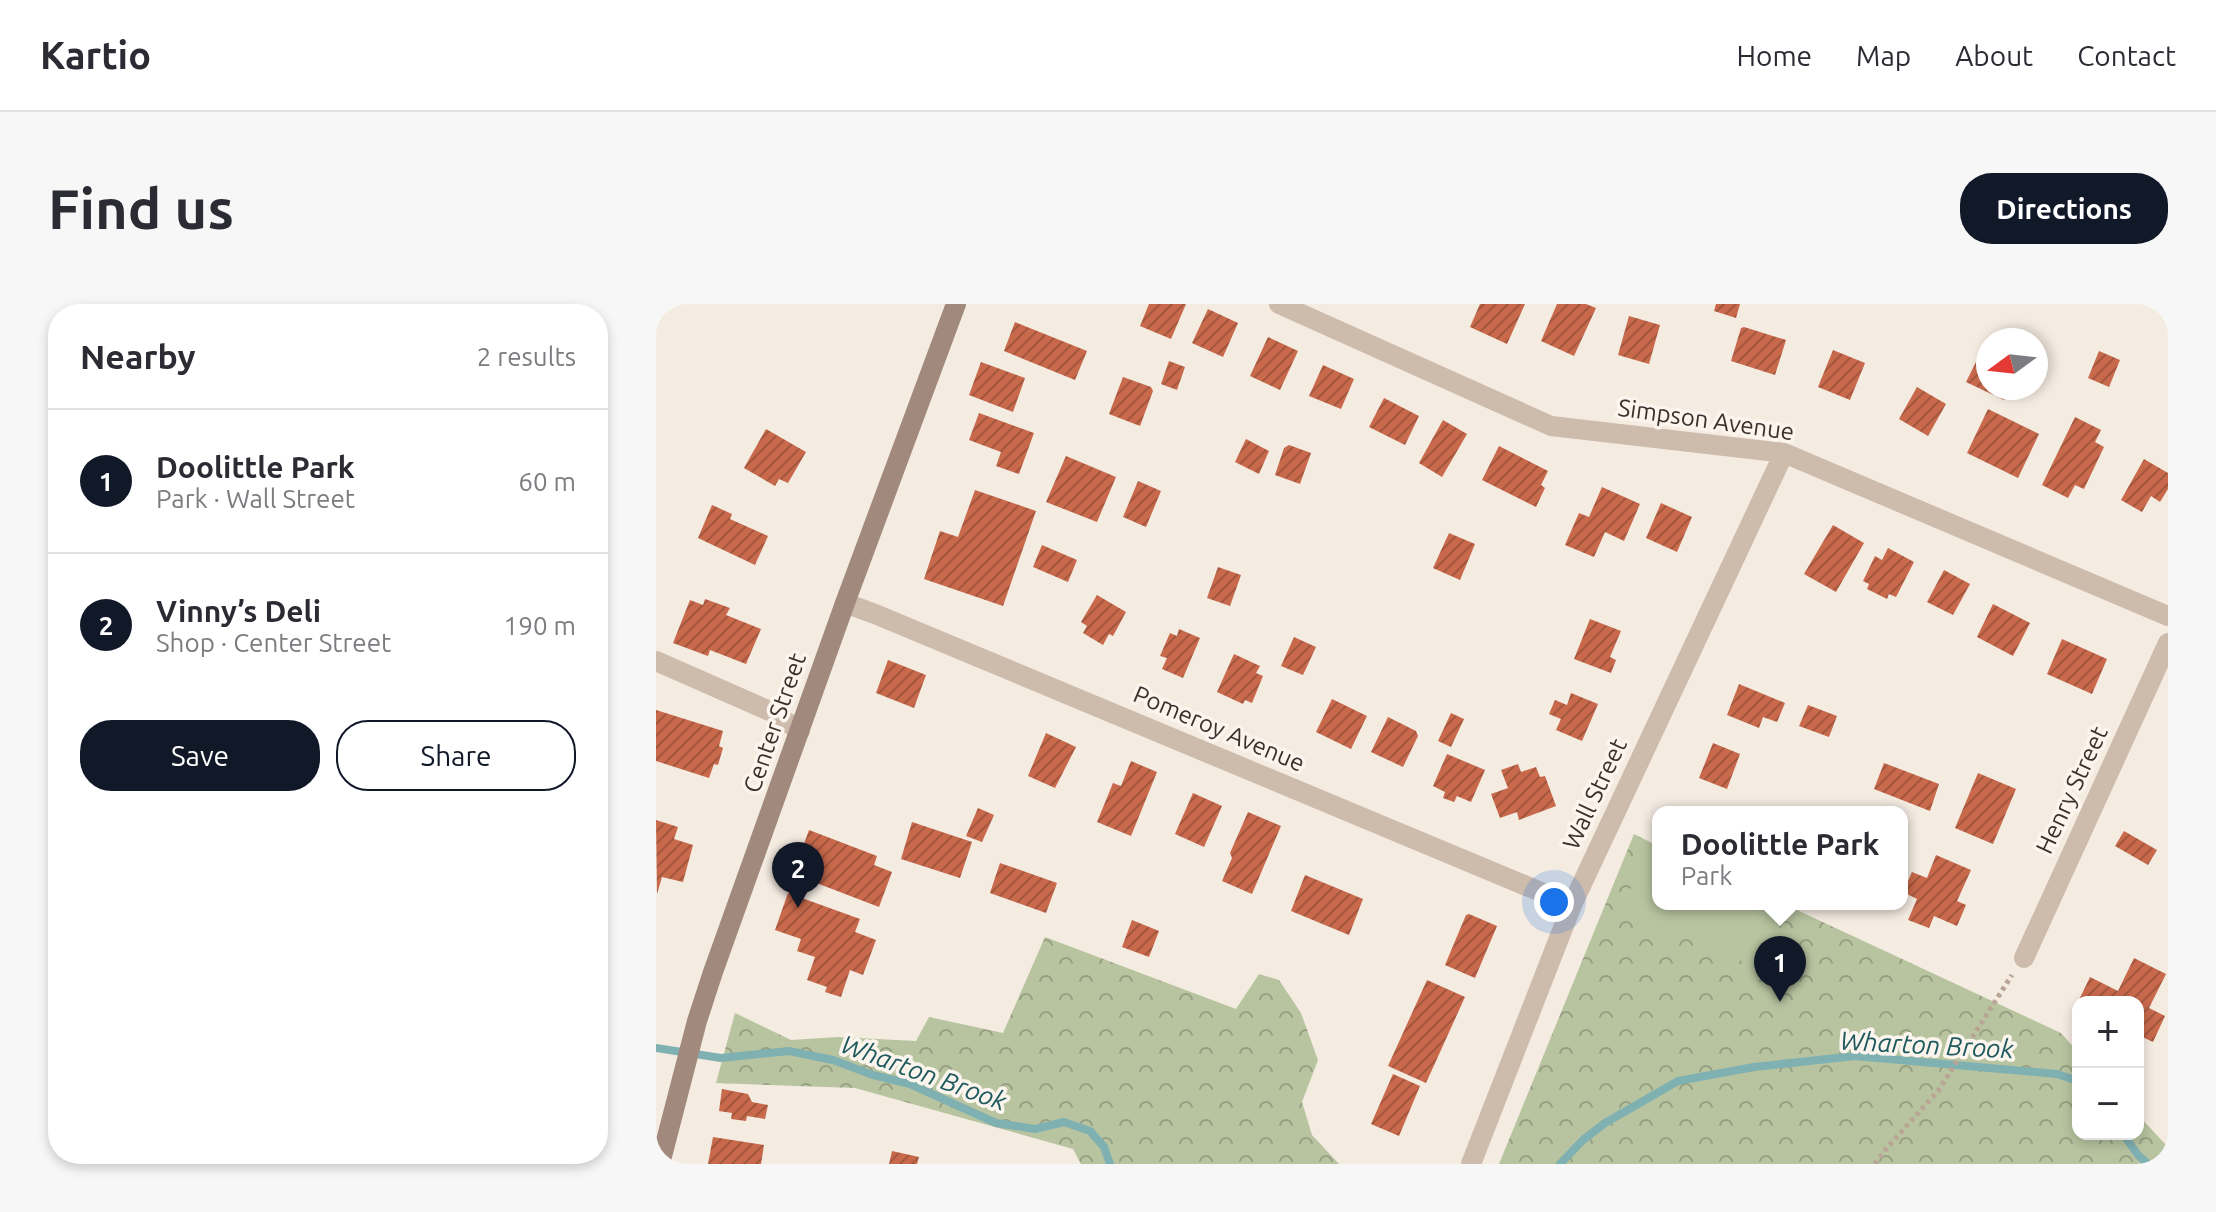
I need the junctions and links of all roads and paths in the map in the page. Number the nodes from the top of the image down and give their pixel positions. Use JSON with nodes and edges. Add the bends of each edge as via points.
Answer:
{"nodes":[{"id":1,"x":956,"y":304,"type":"edge"},
{"id":2,"x":1279,"y":304,"type":"edge"},
{"id":3,"x":1784,"y":453,"type":"junction"},
{"id":4,"x":845,"y":603,"type":"junction"},
{"id":5,"x":2168,"y":616,"type":"edge"},
{"id":6,"x":2168,"y":643,"type":"edge"},
{"id":7,"x":656,"y":661,"type":"edge"},
{"id":8,"x":800,"y":731,"type":"junction"},
{"id":9,"x":1572,"y":905,"type":"junction"},
{"id":10,"x":2024,"y":958,"type":"joint"},
{"id":11,"x":660,"y":1164,"type":"edge"},
{"id":12,"x":1471,"y":1164,"type":"edge"},
{"id":13,"x":1875,"y":1164,"type":"edge"}],
"edges":[{"from":1,"to":4,"type":"main road","name":"Center Street"},
{"from":2,"to":3,"type":"street","name":"Simpson Avenue","via":[[1551,426]]},
{"from":3,"to":5,"type":"street","name":"Simpson Avenue"},
{"from":3,"to":9,"type":"street","name":"Wall Street"},
{"from":4,"to":8,"type":"main road","name":"Center Street"},
{"from":4,"to":9,"type":"street","name":"Pomeroy Avenue"},
{"from":6,"to":10,"type":"street","name":"Henry Street"},
{"from":7,"to":8,"type":"street","via":[[772,712]]},
{"from":8,"to":11,"type":"main road","name":"Center Street","via":[[697,1021]]},
{"from":9,"to":12,"type":"street","name":"Wall Street"},
{"from":10,"to":13,"type":"path","via":[[1938,1091]]}]}
